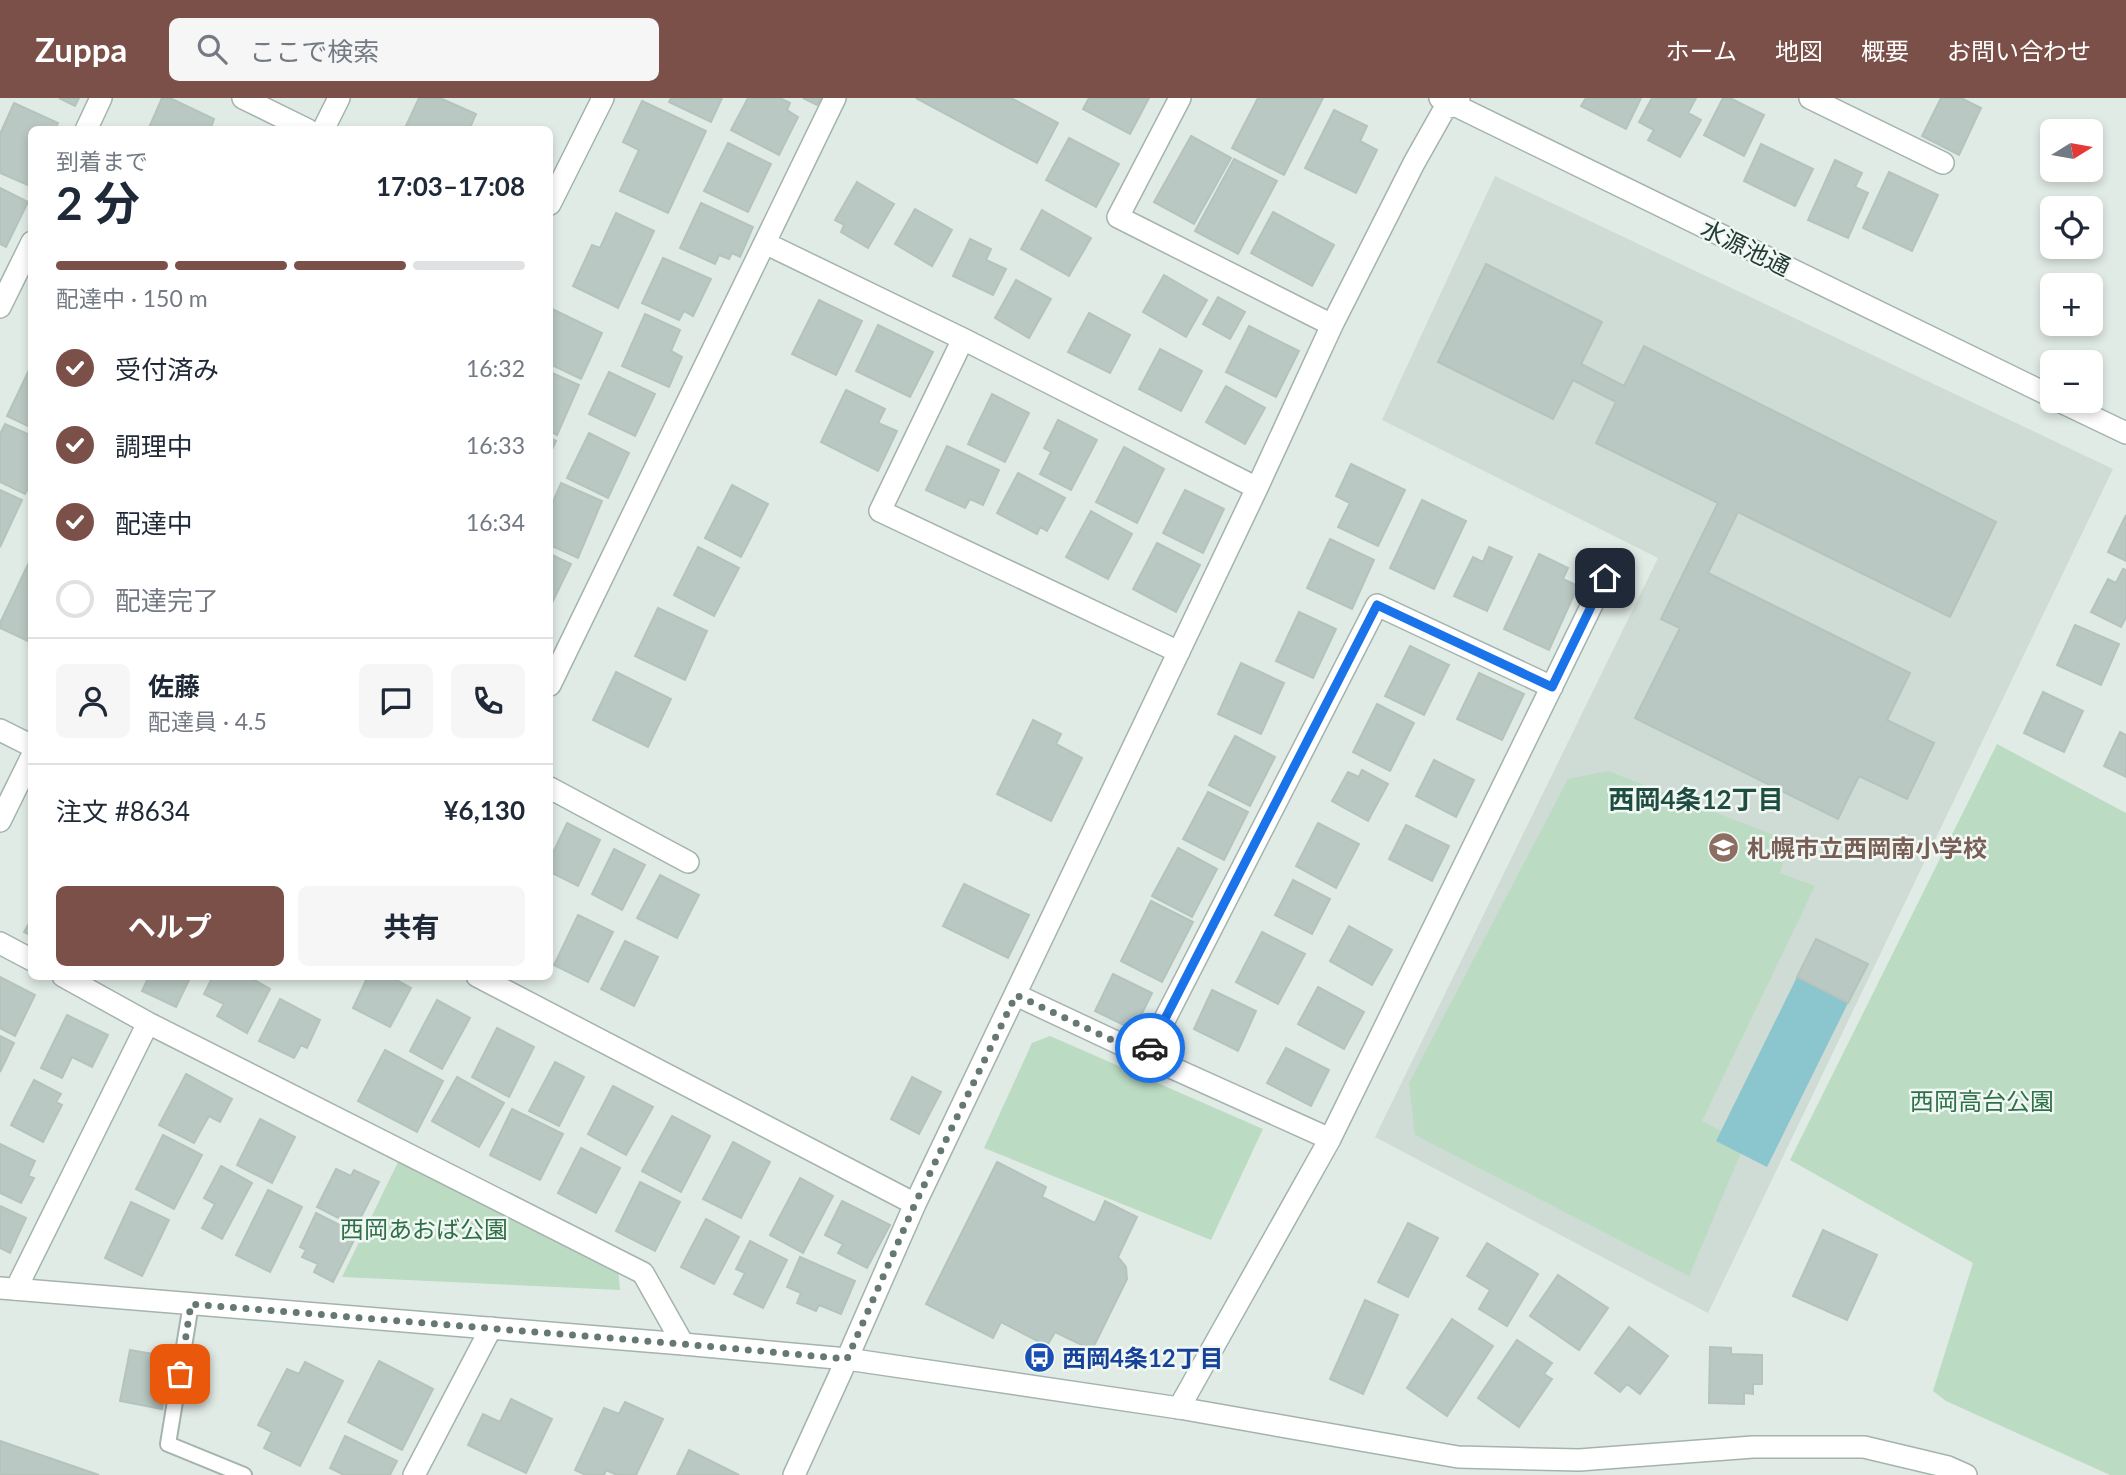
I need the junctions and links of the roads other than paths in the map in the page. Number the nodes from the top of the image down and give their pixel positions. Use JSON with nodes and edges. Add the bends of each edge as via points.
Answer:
{"nodes":[{"id":1,"x":101,"y":98,"type":"edge"},
{"id":2,"x":243,"y":98,"type":"edge"},
{"id":3,"x":339,"y":98,"type":"edge"},
{"id":4,"x":603,"y":98,"type":"edge"},
{"id":5,"x":835,"y":98,"type":"edge"},
{"id":6,"x":1180,"y":98,"type":"edge"},
{"id":7,"x":1810,"y":98,"type":"edge"},
{"id":8,"x":1858,"y":98,"type":"edge"},
{"id":9,"x":1450,"y":101,"type":"edge"},
{"id":10,"x":1849,"y":118,"type":"junction"},
{"id":11,"x":88,"y":126,"type":"edge"},
{"id":12,"x":299,"y":126,"type":"edge"},
{"id":13,"x":325,"y":126,"type":"edge"},
{"id":14,"x":1943,"y":163,"type":"dead end"},
{"id":15,"x":553,"y":198,"type":"edge"},
{"id":16,"x":765,"y":243,"type":"junction"},
{"id":17,"x":28,"y":250,"type":"edge"},
{"id":18,"x":0,"y":307,"type":"edge"},
{"id":19,"x":1332,"y":326,"type":"junction"},
{"id":20,"x":963,"y":339,"type":"junction"},
{"id":21,"x":2040,"y":391,"type":"edge"},
{"id":22,"x":2084,"y":413,"type":"edge"},
{"id":23,"x":2126,"y":433,"type":"edge"},
{"id":24,"x":1257,"y":488,"type":"junction"},
{"id":25,"x":1605,"y":578,"type":"dead end"},
{"id":26,"x":1179,"y":652,"type":"junction"},
{"id":27,"x":553,"y":679,"type":"edge"},
{"id":28,"x":1552,"y":687,"type":"junction"},
{"id":29,"x":0,"y":730,"type":"edge"},
{"id":30,"x":28,"y":743,"type":"edge"},
{"id":31,"x":28,"y":749,"type":"edge"},
{"id":32,"x":553,"y":790,"type":"edge"},
{"id":33,"x":0,"y":821,"type":"edge"},
{"id":34,"x":688,"y":863,"type":"dead end"},
{"id":35,"x":0,"y":943,"type":"edge"},
{"id":36,"x":28,"y":958,"type":"edge"},
{"id":37,"x":70,"y":980,"type":"edge"},
{"id":38,"x":485,"y":980,"type":"edge"},
{"id":39,"x":1016,"y":995,"type":"junction"},
{"id":40,"x":148,"y":1023,"type":"junction"},
{"id":41,"x":1146,"y":1056,"type":"junction"},
{"id":42,"x":1330,"y":1139,"type":"junction"},
{"id":43,"x":915,"y":1204,"type":"junction"},
{"id":44,"x":8,"y":1289,"type":"edge"},
{"id":45,"x":191,"y":1304,"type":"junction"},
{"id":46,"x":491,"y":1328,"type":"junction"},
{"id":47,"x":683,"y":1344,"type":"junction"},
{"id":48,"x":847,"y":1359,"type":"junction"},
{"id":49,"x":1179,"y":1408,"type":"junction"},
{"id":50,"x":1576,"y":1468,"type":"edge"},
{"id":51,"x":244,"y":1475,"type":"edge"},
{"id":52,"x":414,"y":1475,"type":"edge"},
{"id":53,"x":794,"y":1475,"type":"edge"},
{"id":54,"x":1966,"y":1475,"type":"edge"}],
"edges":[{"from":1,"to":11,"type":"street"},
{"from":2,"to":12,"type":"street"},
{"from":3,"to":13,"type":"street"},
{"from":4,"to":15,"type":"street"},
{"from":5,"to":16,"type":"street"},
{"from":6,"to":19,"type":"street","via":[[1118,217]]},
{"from":7,"to":10,"type":"street"},
{"from":8,"to":10,"type":"street"},
{"from":9,"to":19,"type":"street"},
{"from":9,"to":21,"type":"street","name":"水源池通"},
{"from":10,"to":14,"type":"street"},
{"from":16,"to":20,"type":"street"},
{"from":16,"to":27,"type":"street"},
{"from":17,"to":18,"type":"street"},
{"from":19,"to":24,"type":"street"},
{"from":20,"to":24,"type":"street"},
{"from":20,"to":26,"type":"street","via":[[880,511]]},
{"from":22,"to":23,"type":"street"},
{"from":24,"to":26,"type":"street"},
{"from":25,"to":28,"type":"street"},
{"from":26,"to":39,"type":"street"},
{"from":28,"to":41,"type":"street","via":[[1377,605]]},
{"from":28,"to":42,"type":"street"},
{"from":29,"to":30,"type":"street"},
{"from":31,"to":33,"type":"street"},
{"from":32,"to":34,"type":"street"},
{"from":35,"to":36,"type":"street"},
{"from":37,"to":40,"type":"street"},
{"from":38,"to":43,"type":"street"},
{"from":39,"to":41,"type":"street"},
{"from":39,"to":43,"type":"street"},
{"from":40,"to":44,"type":"street"},
{"from":40,"to":47,"type":"street","via":[[643,1273]]},
{"from":41,"to":42,"type":"street"},
{"from":42,"to":49,"type":"street"},
{"from":43,"to":48,"type":"street"},
{"from":44,"to":45,"type":"street"},
{"from":45,"to":46,"type":"street"},
{"from":45,"to":51,"type":"lane","via":[[168,1444]]},
{"from":46,"to":47,"type":"street"},
{"from":46,"to":52,"type":"street"},
{"from":47,"to":48,"type":"street"},
{"from":48,"to":49,"type":"street"},
{"from":48,"to":53,"type":"street"},
{"from":49,"to":50,"type":"street","via":[[1458,1457]]},
{"from":50,"to":54,"type":"street","via":[[1753,1447],[1864,1447]]}]}
